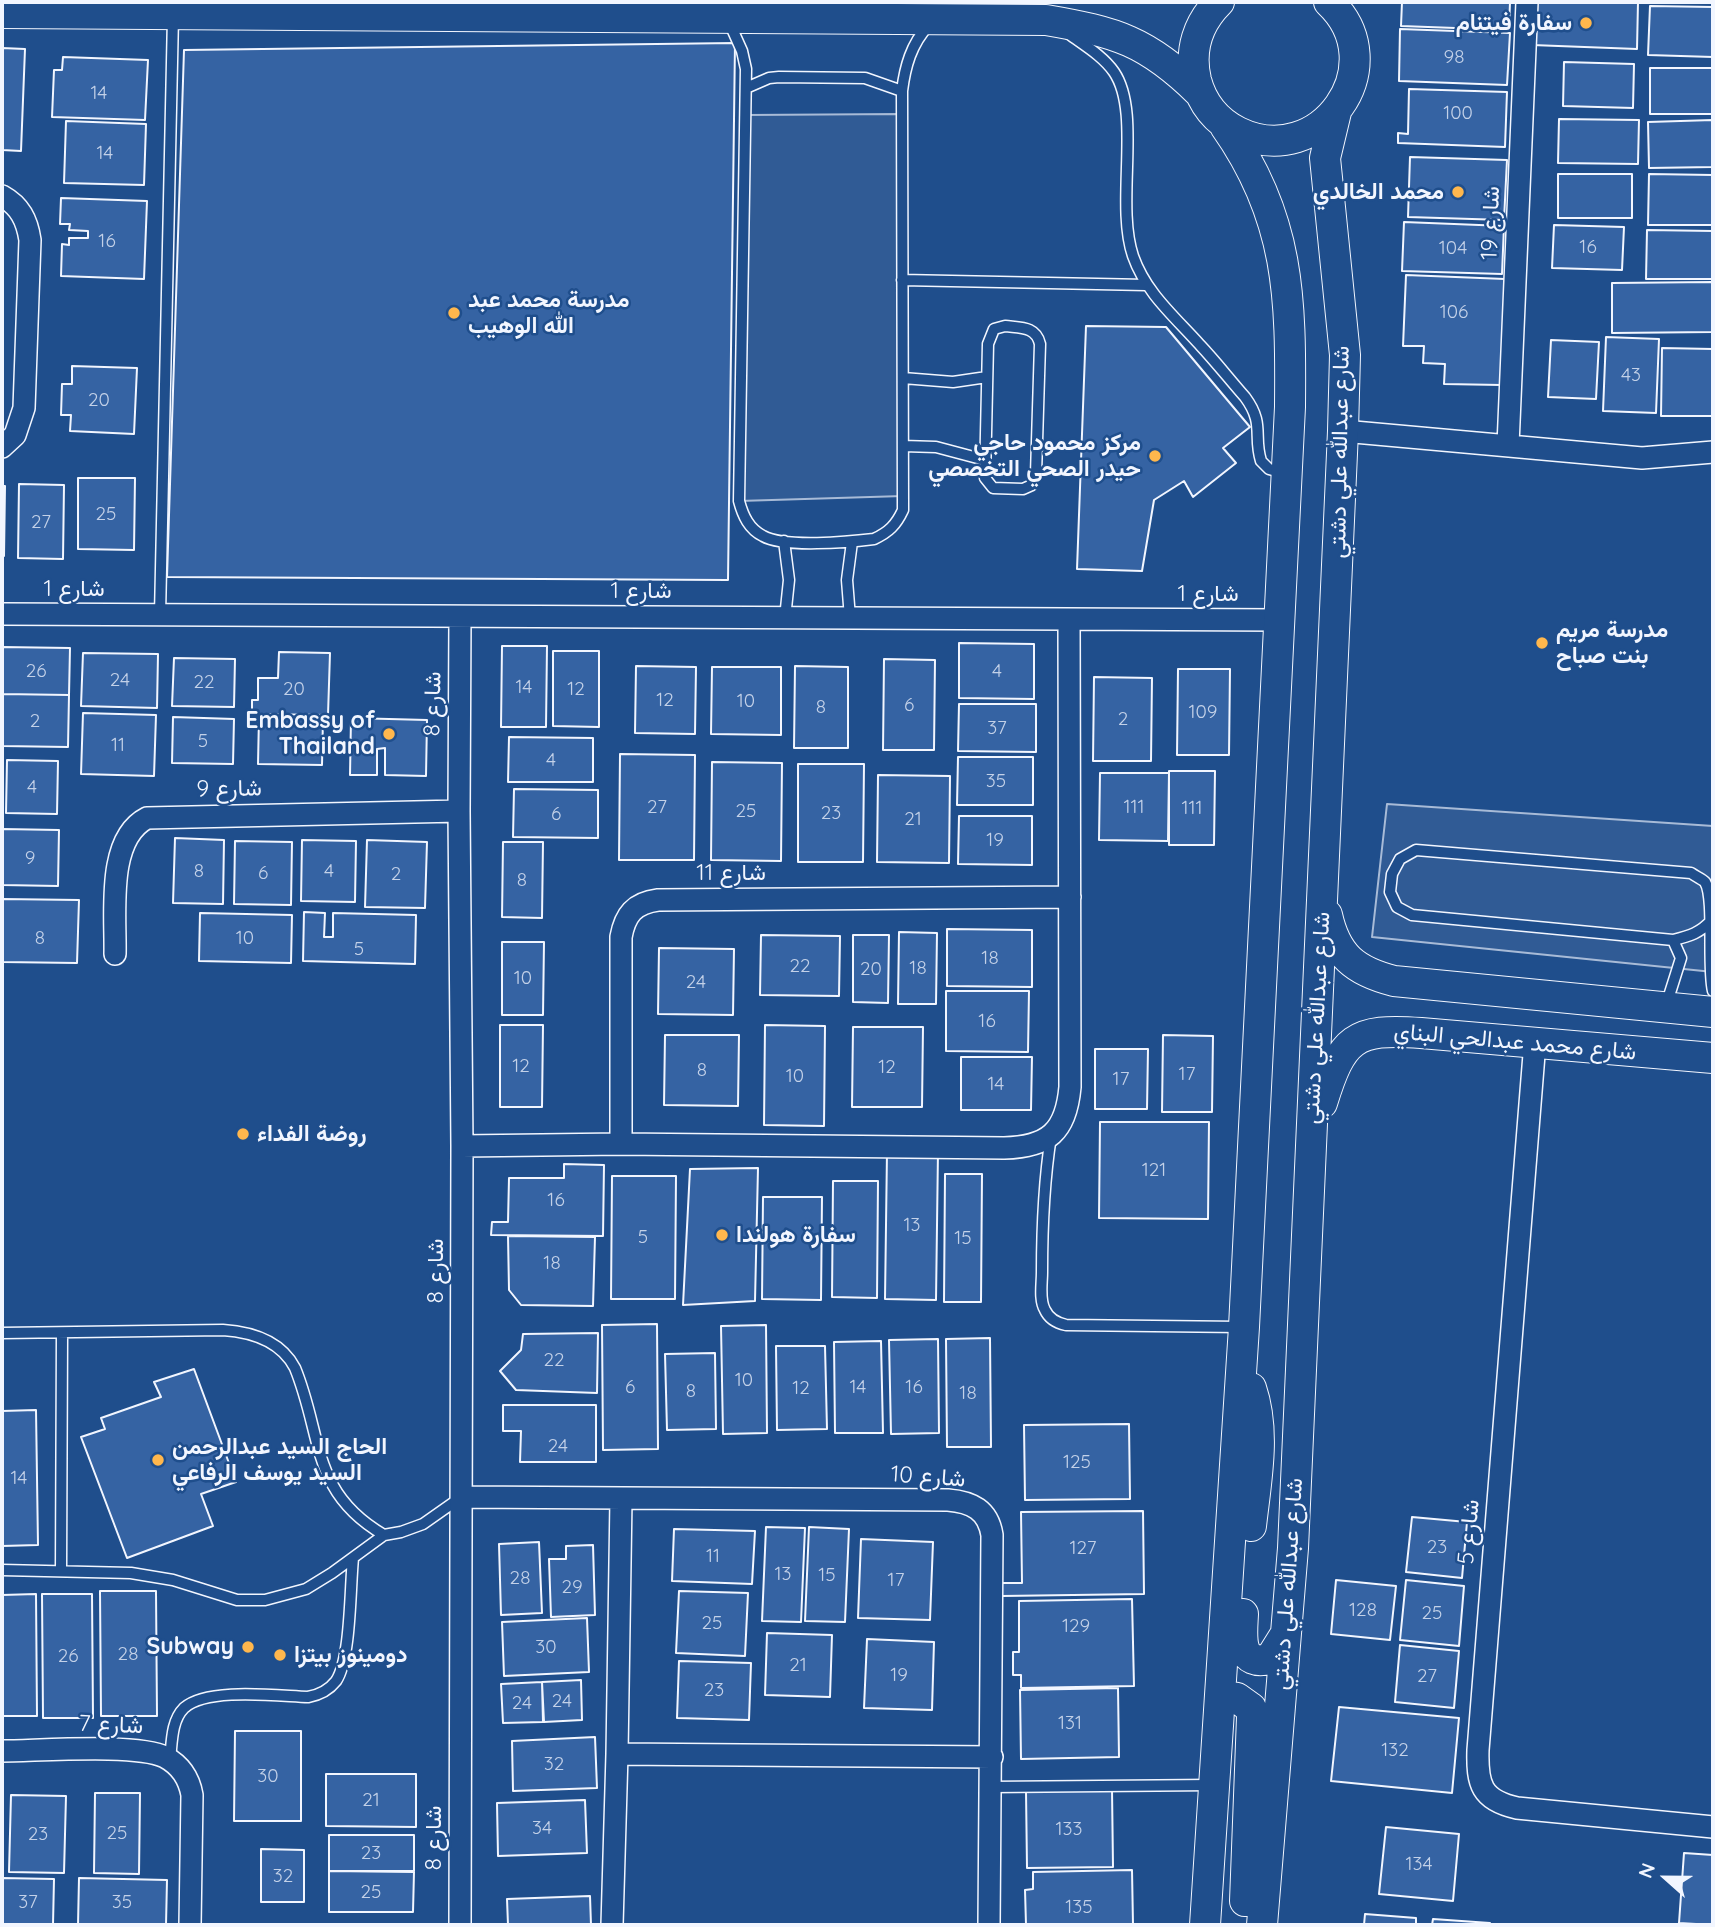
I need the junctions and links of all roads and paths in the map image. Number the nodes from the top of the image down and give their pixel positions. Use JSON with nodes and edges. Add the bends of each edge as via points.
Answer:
{"nodes":[{"id":1,"x":1219,"y":2,"type":"edge"},
{"id":2,"x":1329,"y":2,"type":"edge"},
{"id":3,"x":1346,"y":2,"type":"edge"},
{"id":4,"x":1527,"y":2,"type":"edge"},
{"id":5,"x":2,"y":13,"type":"edge"},
{"id":6,"x":173,"y":14,"type":"junction"},
{"id":7,"x":726,"y":16,"type":"junction"},
{"id":8,"x":936,"y":17,"type":"junction"},
{"id":9,"x":1046,"y":20,"type":"junction"},
{"id":10,"x":1352,"y":37,"type":"junction"},
{"id":11,"x":746,"y":88,"type":"junction"},
{"id":12,"x":902,"y":92,"type":"junction"},
{"id":13,"x":1199,"y":92,"type":"junction"},
{"id":14,"x":1336,"y":112,"type":"junction"},
{"id":15,"x":1225,"y":125,"type":"junction"},
{"id":16,"x":2,"y":196,"type":"edge"},
{"id":17,"x":902,"y":280,"type":"junction"},
{"id":18,"x":1146,"y":285,"type":"junction"},
{"id":19,"x":987,"y":377,"type":"junction"},
{"id":20,"x":903,"y":378,"type":"junction"},
{"id":21,"x":1343,"y":431,"type":"junction"},
{"id":22,"x":903,"y":446,"type":"junction"},
{"id":23,"x":1508,"y":446,"type":"junction"},
{"id":24,"x":2,"y":447,"type":"edge"},
{"id":25,"x":1713,"y":452,"type":"edge"},
{"id":26,"x":985,"y":460,"type":"junction"},
{"id":27,"x":1287,"y":473,"type":"junction"},
{"id":28,"x":784,"y":541,"type":"junction"},
{"id":29,"x":852,"y":542,"type":"junction"},
{"id":30,"x":2,"y":614,"type":"edge"},
{"id":31,"x":160,"y":615,"type":"junction"},
{"id":32,"x":460,"y":617,"type":"junction"},
{"id":33,"x":785,"y":618,"type":"junction"},
{"id":34,"x":850,"y":618,"type":"junction"},
{"id":35,"x":1069,"y":620,"type":"junction"},
{"id":36,"x":1280,"y":620,"type":"junction"},
{"id":37,"x":459,"y":811,"type":"junction"},
{"id":38,"x":1324,"y":884,"type":"junction"},
{"id":39,"x":1070,"y":897,"type":"junction"},
{"id":40,"x":1712,"y":920,"type":"edge"},
{"id":41,"x":1673,"y":940,"type":"junction"},
{"id":42,"x":115,"y":954,"type":"dead end"},
{"id":43,"x":1713,"y":991,"type":"edge"},
{"id":44,"x":1657,"y":1006,"type":"junction"},
{"id":45,"x":1713,"y":1012,"type":"edge"},
{"id":46,"x":1421,"y":1033,"type":"junction"},
{"id":47,"x":1535,"y":1042,"type":"junction"},
{"id":48,"x":1713,"y":1058,"type":"edge"},
{"id":49,"x":1052,"y":1136,"type":"junction"},
{"id":50,"x":621,"y":1144,"type":"junction"},
{"id":51,"x":462,"y":1146,"type":"junction"},
{"id":52,"x":1311,"y":1151,"type":"junction"},
{"id":53,"x":1244,"y":1327,"type":"junction"},
{"id":54,"x":2,"y":1333,"type":"edge"},
{"id":55,"x":62,"y":1334,"type":"junction"},
{"id":56,"x":1242,"y":1365,"type":"junction"},
{"id":57,"x":462,"y":1497,"type":"junction"},
{"id":58,"x":621,"y":1499,"type":"junction"},
{"id":59,"x":384,"y":1535,"type":"junction"},
{"id":60,"x":353,"y":1558,"type":"junction"},
{"id":61,"x":2,"y":1570,"type":"edge"},
{"id":62,"x":61,"y":1571,"type":"junction"},
{"id":63,"x":1284,"y":1634,"type":"junction"},
{"id":64,"x":1221,"y":1696,"type":"junction"},
{"id":65,"x":2,"y":1751,"type":"edge"},
{"id":66,"x":617,"y":1754,"type":"junction"},
{"id":67,"x":992,"y":1757,"type":"junction"},
{"id":68,"x":170,"y":1760,"type":"junction"},
{"id":69,"x":1215,"y":1785,"type":"junction"},
{"id":70,"x":991,"y":1787,"type":"junction"},
{"id":71,"x":1713,"y":1827,"type":"edge"},
{"id":72,"x":190,"y":1925,"type":"edge"},
{"id":73,"x":460,"y":1925,"type":"edge"},
{"id":74,"x":612,"y":1925,"type":"edge"},
{"id":75,"x":989,"y":1925,"type":"edge"},
{"id":76,"x":1205,"y":1925,"type":"edge"},
{"id":77,"x":1247,"y":1925,"type":"edge"},
{"id":78,"x":1262,"y":1925,"type":"edge"}],
"edges":[{"from":1,"to":13,"type":"main road","via":[[1207,14],[1196,38],[1193,65]]},
{"from":2,"to":10,"type":"main road"},
{"from":3,"to":10,"type":"main road"},
{"from":4,"to":23,"type":"street","name":"شارع 19"},
{"from":5,"to":6,"type":"main road"},
{"from":6,"to":7,"type":"main road"},
{"from":6,"to":31,"type":"lane"},
{"from":7,"to":8,"type":"main road"},
{"from":7,"to":11,"type":"lane","via":[[742,51]]},
{"from":8,"to":9,"type":"main road"},
{"from":8,"to":12,"type":"lane","via":[[912,51]]},
{"from":9,"to":13,"type":"main road","via":[[1093,29],[1139,45]]},
{"from":9,"to":18,"type":"lane","via":[[1107,64],[1123,93],[1125,215],[1133,256]]},
{"from":10,"to":14,"type":"main road","via":[[1351,85]]},
{"from":11,"to":12,"type":"lane","via":[[779,77],[865,78]]},
{"from":11,"to":28,"type":"lane","via":[[739,501],[755,531]]},
{"from":12,"to":17,"type":"lane"},
{"from":13,"to":15,"type":"main road"},
{"from":14,"to":15,"type":"main road","via":[[1312,132],[1283,141],[1253,139]]},
{"from":14,"to":21,"type":"main road","name":"شارع عبدالله علي دشتي","via":[[1325,158],[1345,355]]},
{"from":15,"to":27,"type":"main road","via":[[1259,179],[1280,247],[1290,332]]},
{"from":16,"to":24,"type":"street","via":[[25,218],[30,240],[24,408],[15,435]]},
{"from":17,"to":18,"type":"lane"},
{"from":17,"to":20,"type":"lane"},
{"from":18,"to":27,"type":"lane","via":[[1255,410],[1259,455],[1265,466]]},
{"from":19,"to":20,"type":"lane","via":[[953,382]]},
{"from":19,"to":26,"type":"lane"},
{"from":19,"to":26,"type":"lane","via":[[988,339],[995,329],[1015,327],[1036,334],[1040,357],[1032,485],[993,488],[985,478]]},
{"from":20,"to":22,"type":"lane"},
{"from":21,"to":23,"type":"street"},
{"from":21,"to":38,"type":"main road","name":"شارع عبدالله علي دشتي"},
{"from":22,"to":26,"type":"lane","via":[[944,449]]},
{"from":22,"to":29,"type":"lane","via":[[903,510],[897,523],[874,540]]},
{"from":23,"to":25,"type":"street","via":[[1642,458]]},
{"from":27,"to":36,"type":"main road"},
{"from":28,"to":29,"type":"lane"},
{"from":28,"to":33,"type":"lane","via":[[789,580]]},
{"from":29,"to":34,"type":"lane","via":[[847,580]]},
{"from":30,"to":31,"type":"street","name":"شارع 1"},
{"from":31,"to":32,"type":"street","name":"شارع 1"},
{"from":32,"to":33,"type":"street","name":"شارع 1"},
{"from":32,"to":37,"type":"street","name":"شارع 8"},
{"from":33,"to":34,"type":"street","name":"شارع 1"},
{"from":34,"to":35,"type":"street","name":"شارع 1"},
{"from":35,"to":36,"type":"street","name":"شارع 1"},
{"from":35,"to":39,"type":"street"},
{"from":36,"to":53,"type":"main road"},
{"from":37,"to":42,"type":"street","name":"شارع 9","via":[[147,818],[131,829],[120,851]]},
{"from":37,"to":51,"type":"street","name":"شارع 8"},
{"from":38,"to":44,"type":"main road","name":"شارع محمد عبدالحي البناي","via":[[1336,944],[1352,963],[1381,978]]},
{"from":38,"to":52,"type":"main road","name":"شارع عبدالله علي دشتي"},
{"from":39,"to":49,"type":"street","via":[[1069,1108]]},
{"from":39,"to":50,"type":"street","name":"شارع 11","via":[[658,900],[639,904],[626,918],[621,937]]},
{"from":40,"to":41,"type":"lane","via":[[1693,936]]},
{"from":40,"to":41,"type":"lane","via":[[1713,899],[1705,882],[1691,873],[1416,850],[1400,859],[1392,874],[1390,892],[1397,907],[1412,915]]},
{"from":40,"to":43,"type":"lane"},
{"from":41,"to":44,"type":"lane","via":[[1681,958],[1677,976],[1669,996]]},
{"from":44,"to":45,"type":"main road","name":"شارع محمد عبدالحي البناي"},
{"from":45,"to":46,"type":"main road","via":[[1650,1018],[1428,1001],[1416,1003],[1410,1016],[1410,1024]]},
{"from":46,"to":47,"type":"main road","name":"شارع محمد عبدالحي البناي"},
{"from":46,"to":52,"type":"main road","name":"شارع محمد عبدالحي البناي","via":[[1374,1032],[1358,1038],[1346,1050],[1325,1094]]},
{"from":47,"to":48,"type":"main road","name":"شارع محمد عبدالحي البناي"},
{"from":47,"to":71,"type":"street","name":"شارع 5","via":[[1478,1775],[1490,1797],[1517,1808]]},
{"from":49,"to":50,"type":"street","via":[[1030,1145],[1003,1148]]},
{"from":49,"to":53,"type":"lane","via":[[1042,1224],[1042,1304],[1049,1317],[1066,1325]]},
{"from":50,"to":51,"type":"street"},
{"from":51,"to":57,"type":"street","name":"شارع 8"},
{"from":52,"to":63,"type":"main road","name":"شارع عبدالله علي دشتي","via":[[1293,1548]]},
{"from":53,"to":56,"type":"main road"},
{"from":54,"to":55,"type":"lane"},
{"from":55,"to":59,"type":"lane","via":[[223,1330],[256,1335],[281,1349],[300,1380],[320,1457],[337,1495]]},
{"from":55,"to":62,"type":"lane"},
{"from":56,"to":63,"type":"main road","via":[[1256,1403],[1259,1443],[1242,1646],[1252,1658],[1270,1659]]},
{"from":56,"to":64,"type":"main road"},
{"from":57,"to":58,"type":"street","name":"شارع 10"},
{"from":57,"to":59,"type":"lane","via":[[423,1524]]},
{"from":57,"to":73,"type":"street","name":"شارع 8"},
{"from":58,"to":66,"type":"street"},
{"from":58,"to":67,"type":"street","name":"شارع 10","via":[[948,1500],[977,1507],[988,1518],[992,1535]]},
{"from":59,"to":60,"type":"lane"},
{"from":60,"to":62,"type":"lane","via":[[306,1590],[265,1600],[237,1600],[156,1576]]},
{"from":60,"to":68,"type":"lane","via":[[345,1655],[332,1686],[308,1697],[227,1696],[196,1702],[176,1720]]},
{"from":61,"to":62,"type":"lane"},
{"from":63,"to":78,"type":"main road","name":"شارع عبدالله علي دشتي"},
{"from":64,"to":69,"type":"main road"},
{"from":64,"to":77,"type":"main road","via":[[1237,1698],[1251,1708]]},
{"from":65,"to":68,"type":"street","name":"شارع 7","via":[[132,1749]]},
{"from":66,"to":67,"type":"street"},
{"from":66,"to":74,"type":"street"},
{"from":67,"to":70,"type":"street","name":"شارع 10"},
{"from":68,"to":72,"type":"street","via":[[186,1776],[192,1795]]},
{"from":69,"to":70,"type":"lane"},
{"from":69,"to":76,"type":"main road"},
{"from":70,"to":75,"type":"street","name":"شارع 10"}]}
